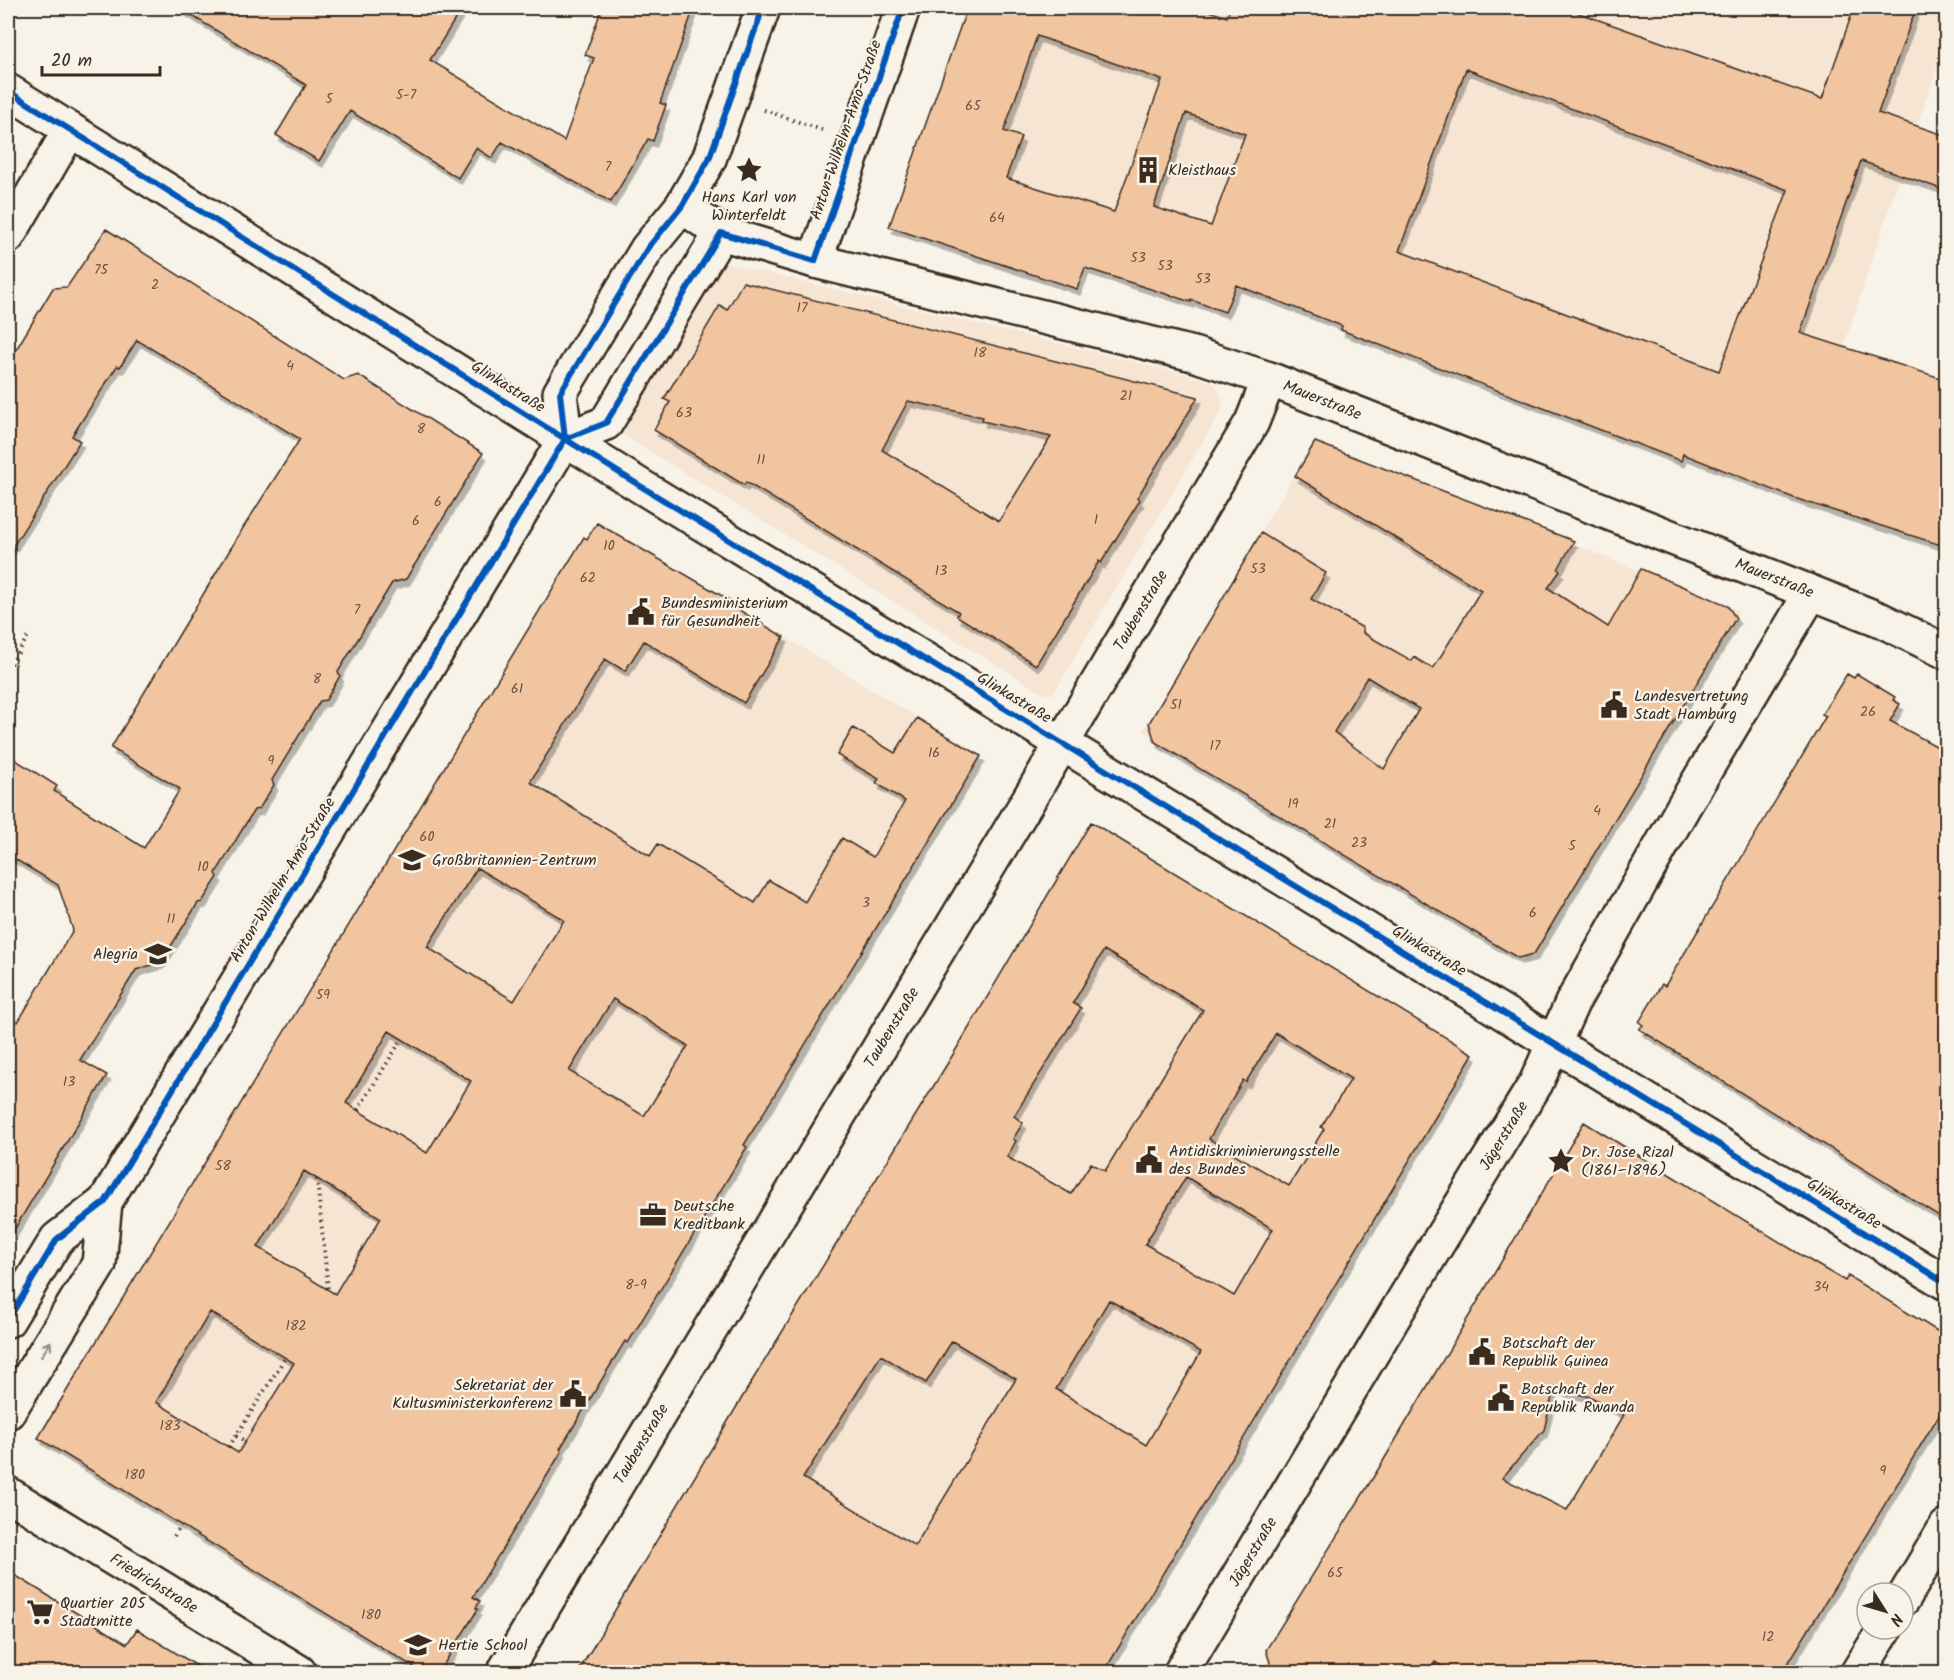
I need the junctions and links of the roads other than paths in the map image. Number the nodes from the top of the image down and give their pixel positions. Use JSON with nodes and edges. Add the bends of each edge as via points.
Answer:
{"nodes":[{"id":1,"x":763,"y":8,"type":"edge"},
{"id":2,"x":903,"y":8,"type":"edge"},
{"id":3,"x":8,"y":91,"type":"edge"},
{"id":4,"x":70,"y":130,"type":"junction"},
{"id":5,"x":682,"y":206,"type":"junction"},
{"id":6,"x":721,"y":233,"type":"junction"},
{"id":7,"x":8,"y":236,"type":"edge"},
{"id":8,"x":815,"y":261,"type":"junction"},
{"id":9,"x":1269,"y":379,"type":"junction"},
{"id":10,"x":565,"y":439,"type":"junction"},
{"id":11,"x":1811,"y":592,"type":"junction"},
{"id":12,"x":1947,"y":652,"type":"edge"},
{"id":13,"x":1063,"y":743,"type":"junction"},
{"id":14,"x":1554,"y":1043,"type":"junction"},
{"id":15,"x":105,"y":1202,"type":"junction"},
{"id":16,"x":1947,"y":1283,"type":"edge"},
{"id":17,"x":8,"y":1320,"type":"edge"},
{"id":18,"x":8,"y":1412,"type":"edge"},
{"id":19,"x":8,"y":1494,"type":"edge"},
{"id":20,"x":1947,"y":1527,"type":"edge"},
{"id":21,"x":1914,"y":1581,"type":"edge"},
{"id":22,"x":1877,"y":1641,"type":"edge"},
{"id":23,"x":299,"y":1672,"type":"edge"},
{"id":24,"x":504,"y":1672,"type":"edge"},
{"id":25,"x":1181,"y":1672,"type":"edge"},
{"id":26,"x":1858,"y":1672,"type":"edge"}],
"edges":[{"from":1,"to":5,"type":"street","via":[[709,159]]},
{"from":2,"to":8,"type":"street","name":"Anton-Wilhelm-Amo-Straße"},
{"from":3,"to":4,"type":"street"},
{"from":4,"to":7,"type":"street"},
{"from":4,"to":10,"type":"street","name":"Glinkastraße"},
{"from":5,"to":6,"type":"street","name":"Mauerstraße"},
{"from":5,"to":10,"type":"street","via":[[647,249],[560,393]]},
{"from":6,"to":8,"type":"street","name":"Mauerstraße"},
{"from":6,"to":10,"type":"street","via":[[606,423]]},
{"from":8,"to":9,"type":"street","name":"Mauerstraße","via":[[1193,354]]},
{"from":9,"to":11,"type":"street","name":"Mauerstraße"},
{"from":9,"to":13,"type":"street","name":"Taubenstraße","via":[[1252,422]]},
{"from":10,"to":13,"type":"street","name":"Glinkastraße"},
{"from":10,"to":15,"type":"street","name":"Anton-Wilhelm-Amo-Straße"},
{"from":11,"to":12,"type":"street","name":"Mauerstraße"},
{"from":11,"to":14,"type":"street","name":"Jägerstraße","via":[[1679,813],[1572,1003]]},
{"from":13,"to":14,"type":"street","name":"Glinkastraße"},
{"from":13,"to":24,"type":"street","name":"Taubenstraße"},
{"from":14,"to":16,"type":"street","name":"Glinkastraße"},
{"from":14,"to":25,"type":"street","name":"Jägerstraße","via":[[1536,1083]]},
{"from":15,"to":17,"type":"street","name":"Anton-Wilhelm-Amo-Straße","via":[[57,1239]]},
{"from":18,"to":15,"type":"street","name":"Anton-Wilhelm-Amo-Straße","one_way":true,"via":[[99,1264]]},
{"from":19,"to":23,"type":"street","name":"Friedrichstraße"},
{"from":20,"to":21,"type":"street"},
{"from":22,"to":26,"type":"street"}]}
